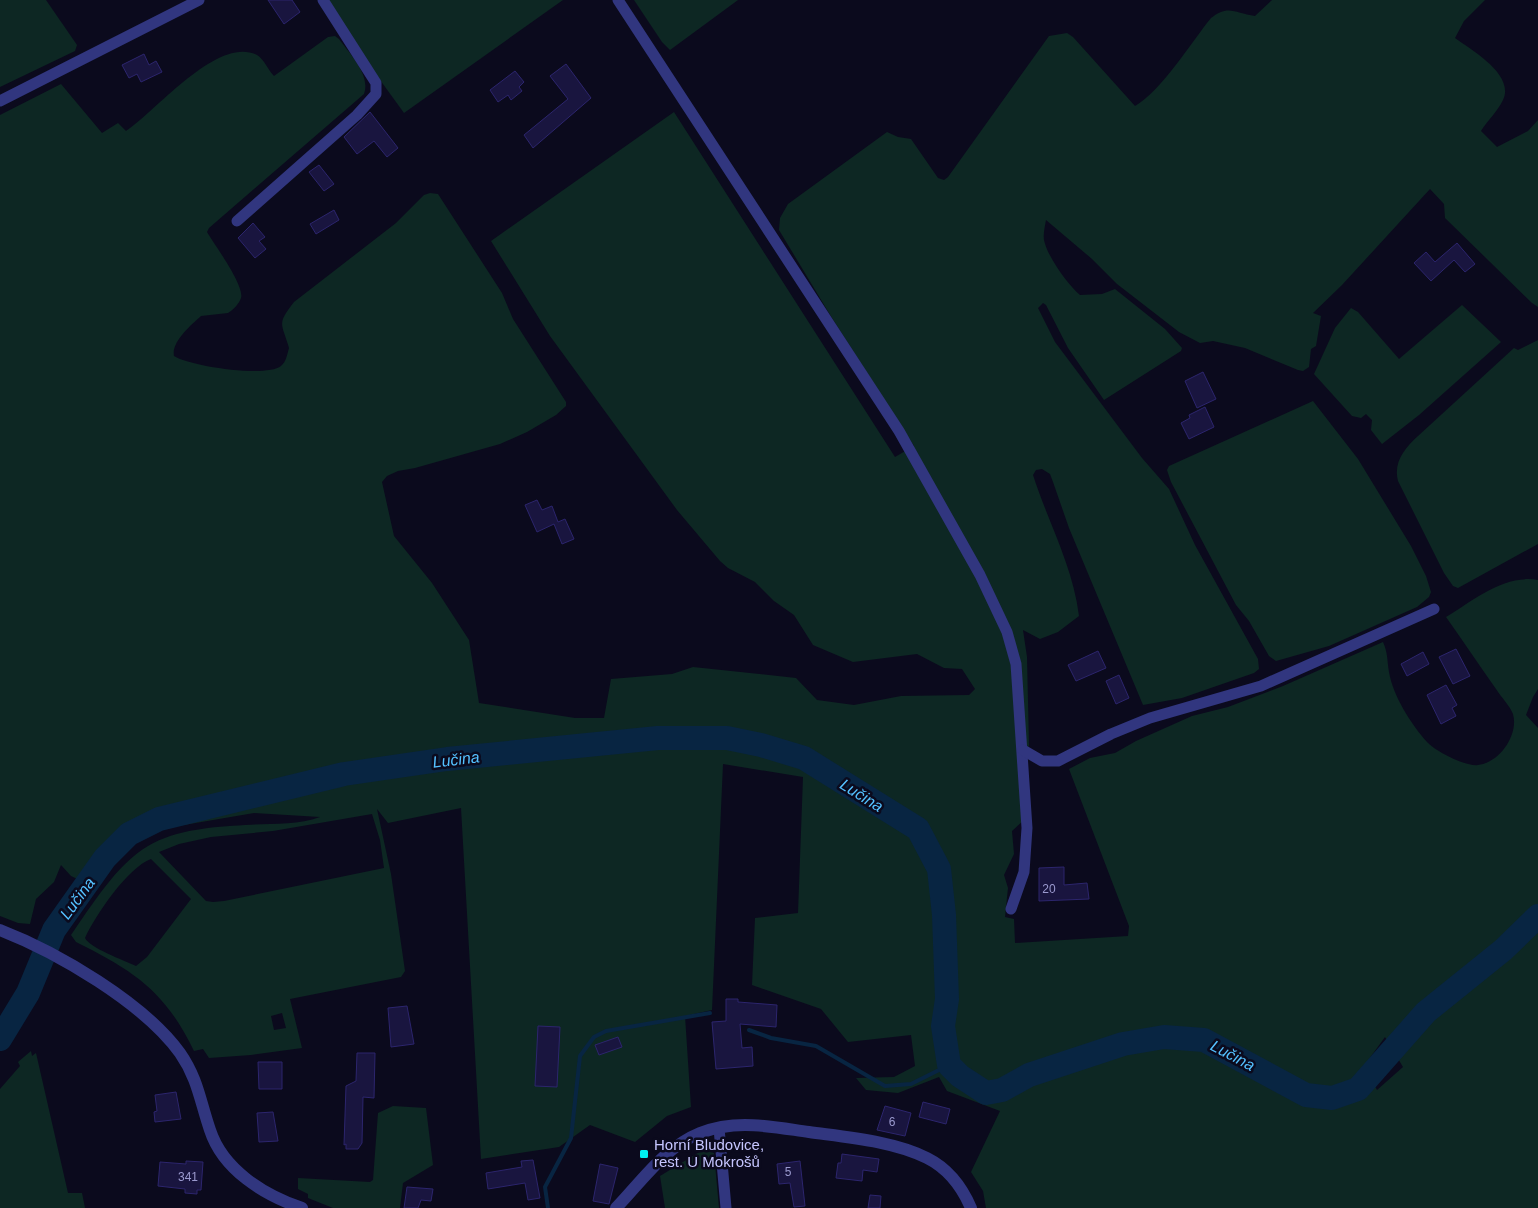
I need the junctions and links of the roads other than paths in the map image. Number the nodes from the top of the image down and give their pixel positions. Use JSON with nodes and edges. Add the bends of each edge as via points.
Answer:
{"nodes":[{"id":1,"x":199,"y":0,"type":"edge"},
{"id":2,"x":323,"y":0,"type":"edge"},
{"id":3,"x":618,"y":0,"type":"edge"},
{"id":4,"x":0,"y":101,"type":"edge"},
{"id":5,"x":237,"y":221,"type":"dead end"},
{"id":6,"x":1434,"y":609,"type":"dead end"},
{"id":7,"x":1023,"y":750,"type":"junction"},
{"id":8,"x":1011,"y":909,"type":"dead end"},
{"id":9,"x":0,"y":930,"type":"edge"},
{"id":10,"x":719,"y":1128,"type":"junction"},
{"id":11,"x":302,"y":1208,"type":"edge"},
{"id":12,"x":616,"y":1208,"type":"edge"},
{"id":13,"x":726,"y":1208,"type":"edge"},
{"id":14,"x":970,"y":1208,"type":"edge"}],
"edges":[{"from":1,"to":4,"type":"street"},
{"from":2,"to":5,"type":"street","via":[[376,83],[376,94],[358,115]]},
{"from":3,"to":7,"type":"street","via":[[899,431],[980,575],[1007,632],[1016,664]]},
{"from":6,"to":7,"type":"street","via":[[1261,686],[1150,718],[1058,762],[1042,761]]},
{"from":7,"to":8,"type":"street","via":[[1027,828],[1025,863]]},
{"from":9,"to":11,"type":"street","via":[[56,957],[152,1022],[176,1047],[193,1075],[210,1130],[230,1164],[267,1193]]},
{"from":10,"to":12,"type":"street","via":[[700,1133],[676,1147]]},
{"from":10,"to":13,"type":"street"},
{"from":10,"to":14,"type":"street","via":[[764,1126],[858,1139],[913,1152],[933,1161],[946,1172],[966,1197]]}]}
